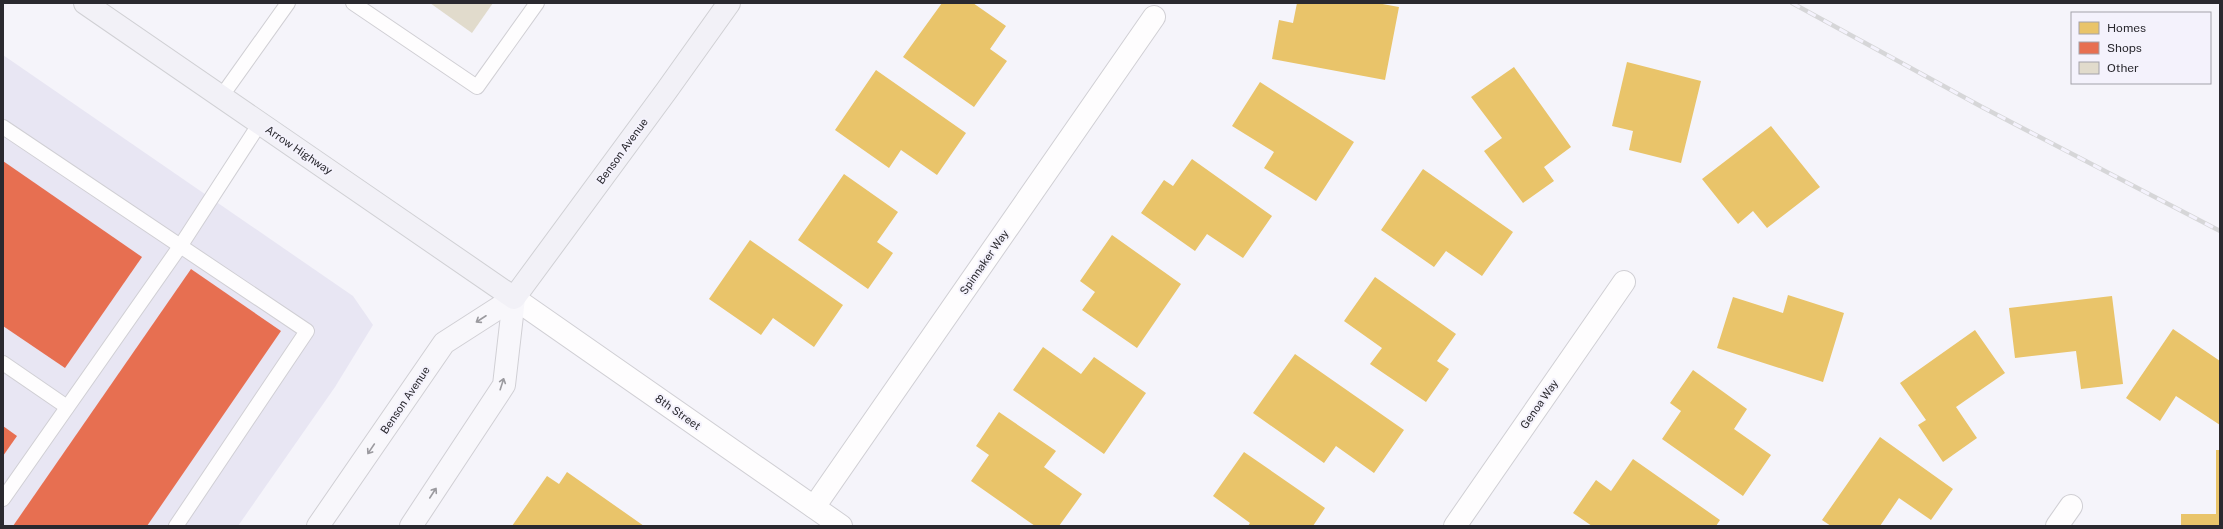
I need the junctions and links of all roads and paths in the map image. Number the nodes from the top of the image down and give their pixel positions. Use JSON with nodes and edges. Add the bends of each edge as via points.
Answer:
{"nodes":[{"id":1,"x":85,"y":3,"type":"edge"},
{"id":2,"x":288,"y":3,"type":"edge"},
{"id":3,"x":353,"y":3,"type":"edge"},
{"id":4,"x":537,"y":3,"type":"edge"},
{"id":5,"x":728,"y":3,"type":"edge"},
{"id":6,"x":1154,"y":17,"type":"dead end"},
{"id":7,"x":221,"y":97,"type":"junction"},
{"id":8,"x":260,"y":123,"type":"junction"},
{"id":9,"x":3,"y":127,"type":"edge"},
{"id":10,"x":181,"y":245,"type":"junction"},
{"id":11,"x":1624,"y":282,"type":"dead end"},
{"id":12,"x":514,"y":298,"type":"junction"},
{"id":13,"x":3,"y":363,"type":"edge"},
{"id":14,"x":67,"y":407,"type":"junction"},
{"id":15,"x":3,"y":499,"type":"edge"},
{"id":16,"x":2071,"y":506,"type":"dead end"},
{"id":17,"x":814,"y":507,"type":"junction"},
{"id":18,"x":176,"y":526,"type":"edge"},
{"id":19,"x":318,"y":526,"type":"edge"},
{"id":20,"x":411,"y":526,"type":"edge"},
{"id":21,"x":841,"y":526,"type":"edge"},
{"id":22,"x":1455,"y":526,"type":"edge"},
{"id":23,"x":2057,"y":526,"type":"edge"}],
"edges":[{"from":1,"to":7,"type":"main road","name":"Arrow Highway"},
{"from":2,"to":7,"type":"lane"},
{"from":3,"to":4,"type":"lane","via":[[476,87]]},
{"from":5,"to":12,"type":"main road","name":"Benson Avenue"},
{"from":6,"to":17,"type":"street","name":"Spinnaker Way"},
{"from":7,"to":8,"type":"main road","name":"Arrow Highway"},
{"from":8,"to":10,"type":"lane"},
{"from":8,"to":12,"type":"main road","name":"Arrow Highway"},
{"from":9,"to":10,"type":"lane"},
{"from":10,"to":14,"type":"lane"},
{"from":10,"to":18,"type":"lane","via":[[308,331]]},
{"from":11,"to":22,"type":"street","name":"Genoa Way"},
{"from":12,"to":17,"type":"street","name":"8th Street"},
{"from":12,"to":19,"type":"main road","name":"Benson Avenue","one_way":true,"via":[[444,343]]},
{"from":20,"to":12,"type":"main road","name":"Benson Avenue","one_way":true,"via":[[504,385]]},
{"from":13,"to":14,"type":"lane"},
{"from":14,"to":15,"type":"lane"},
{"from":16,"to":23,"type":"street"},
{"from":17,"to":21,"type":"street","name":"8th Street"}]}
